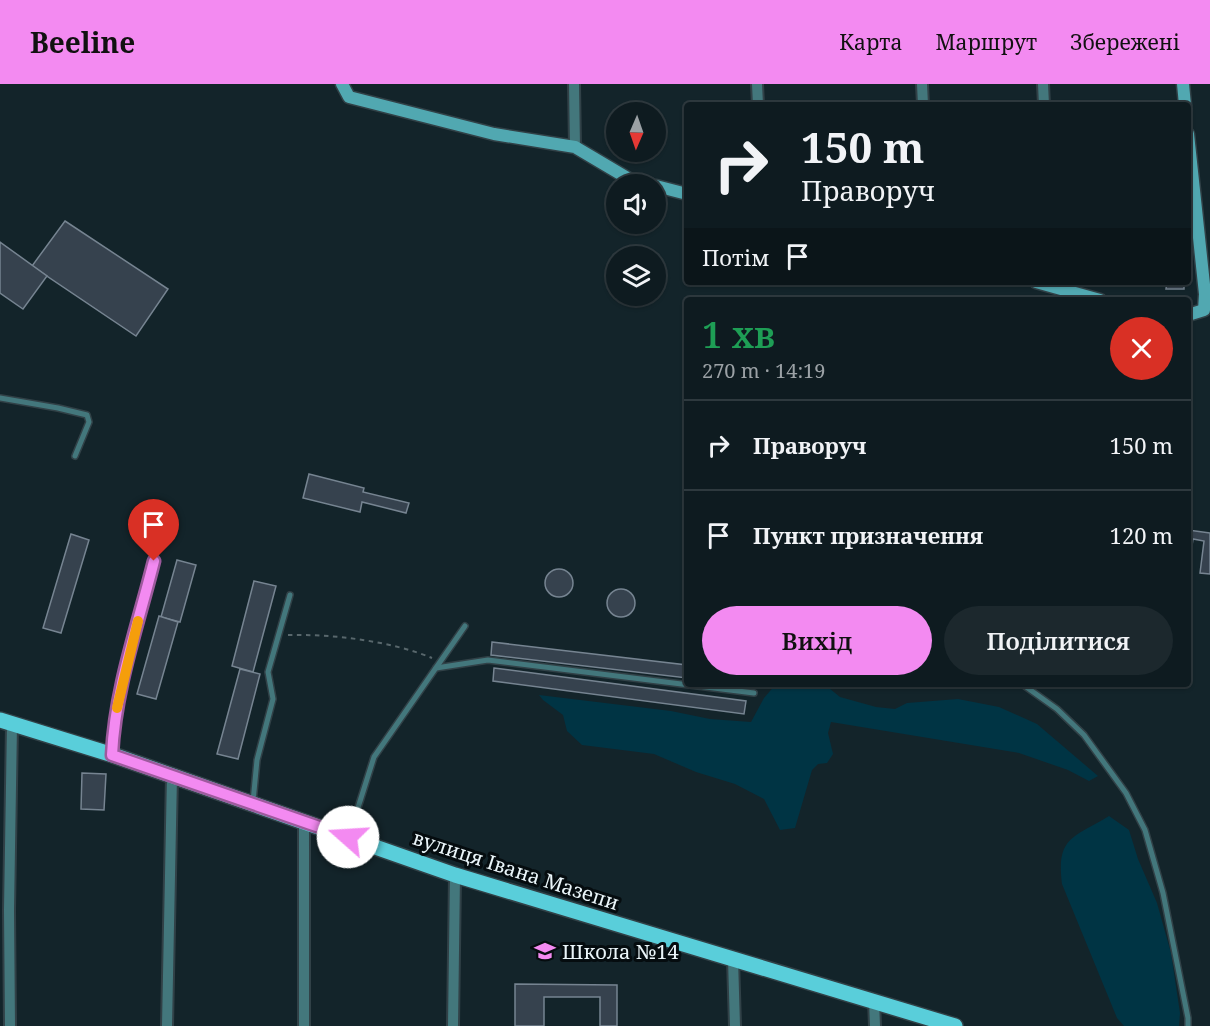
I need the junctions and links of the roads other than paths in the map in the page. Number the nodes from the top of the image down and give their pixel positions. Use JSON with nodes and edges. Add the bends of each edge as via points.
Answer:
{"nodes":[{"id":1,"x":342,"y":84,"type":"edge"},
{"id":2,"x":574,"y":84,"type":"edge"},
{"id":3,"x":757,"y":84,"type":"edge"},
{"id":4,"x":922,"y":84,"type":"edge"},
{"id":5,"x":1043,"y":84,"type":"edge"},
{"id":6,"x":1183,"y":84,"type":"edge"},
{"id":7,"x":758,"y":102,"type":"edge"},
{"id":8,"x":923,"y":102,"type":"edge"},
{"id":9,"x":1044,"y":102,"type":"edge"},
{"id":10,"x":1185,"y":102,"type":"edge"},
{"id":11,"x":575,"y":147,"type":"junction"},
{"id":12,"x":1191,"y":162,"type":"edge"},
{"id":13,"x":620,"y":174,"type":"edge"},
{"id":14,"x":666,"y":189,"type":"edge"},
{"id":15,"x":684,"y":193,"type":"edge"},
{"id":16,"x":1056,"y":285,"type":"edge"},
{"id":17,"x":1091,"y":297,"type":"edge"},
{"id":18,"x":1191,"y":314,"type":"edge"},
{"id":19,"x":0,"y":398,"type":"edge"},
{"id":20,"x":75,"y":456,"type":"dead end"},
{"id":21,"x":154,"y":561,"type":"dead end"},
{"id":22,"x":290,"y":595,"type":"dead end"},
{"id":23,"x":465,"y":626,"type":"dead end"},
{"id":24,"x":436,"y":668,"type":"junction"},
{"id":25,"x":684,"y":684,"type":"edge"},
{"id":26,"x":706,"y":687,"type":"edge"},
{"id":27,"x":1026,"y":687,"type":"edge"},
{"id":28,"x":754,"y":693,"type":"dead end"},
{"id":29,"x":6,"y":722,"type":"edge"},
{"id":30,"x":112,"y":755,"type":"junction"},
{"id":31,"x":172,"y":775,"type":"junction"},
{"id":32,"x":252,"y":803,"type":"junction"},
{"id":33,"x":304,"y":822,"type":"junction"},
{"id":34,"x":348,"y":837,"type":"junction"},
{"id":35,"x":455,"y":875,"type":"junction"},
{"id":36,"x":733,"y":959,"type":"junction"},
{"id":37,"x":874,"y":1001,"type":"junction"},
{"id":38,"x":10,"y":1026,"type":"edge"},
{"id":39,"x":167,"y":1026,"type":"edge"},
{"id":40,"x":304,"y":1026,"type":"edge"},
{"id":41,"x":453,"y":1026,"type":"edge"},
{"id":42,"x":735,"y":1026,"type":"edge"},
{"id":43,"x":874,"y":1026,"type":"edge"},
{"id":44,"x":955,"y":1026,"type":"edge"},
{"id":45,"x":1188,"y":1026,"type":"edge"}],
"edges":[{"from":1,"to":11,"type":"street","via":[[348,97],[494,134]]},
{"from":2,"to":11,"type":"street"},
{"from":3,"to":7,"type":"street"},
{"from":4,"to":8,"type":"street"},
{"from":5,"to":9,"type":"street"},
{"from":6,"to":10,"type":"street"},
{"from":11,"to":13,"type":"street"},
{"from":12,"to":18,"type":"street","via":[[1205,294],[1204,310]]},
{"from":14,"to":15,"type":"street"},
{"from":16,"to":17,"type":"street"},
{"from":19,"to":20,"type":"lane","via":[[87,415],[89,422]]},
{"from":21,"to":30,"type":"lane","via":[[123,679],[113,726]]},
{"from":22,"to":32,"type":"lane","via":[[268,672],[273,699],[257,760]]},
{"from":23,"to":24,"type":"lane"},
{"from":24,"to":25,"type":"lane","via":[[488,660]]},
{"from":24,"to":34,"type":"lane","via":[[374,757]]},
{"from":26,"to":28,"type":"lane"},
{"from":27,"to":45,"type":"lane","via":[[1084,735],[1126,793],[1145,830],[1163,893]]},
{"from":29,"to":30,"type":"main road","name":"вулиця Івана Мазепи"},
{"from":29,"to":38,"type":"street"},
{"from":30,"to":31,"type":"main road","name":"вулиця Івана Мазепи"},
{"from":31,"to":32,"type":"main road","name":"вулиця Івана Мазепи"},
{"from":31,"to":39,"type":"street"},
{"from":32,"to":33,"type":"main road","name":"вулиця Івана Мазепи"},
{"from":33,"to":34,"type":"main road","name":"вулиця Івана Мазепи"},
{"from":33,"to":40,"type":"street"},
{"from":34,"to":35,"type":"main road","name":"вулиця Івана Мазепи"},
{"from":35,"to":36,"type":"main road","name":"вулиця Івана Мазепи"},
{"from":35,"to":41,"type":"street"},
{"from":36,"to":37,"type":"main road","name":"вулиця Івана Мазепи"},
{"from":36,"to":42,"type":"street"},
{"from":37,"to":43,"type":"street"},
{"from":37,"to":44,"type":"main road","name":"вулиця Івана Мазепи"}]}
